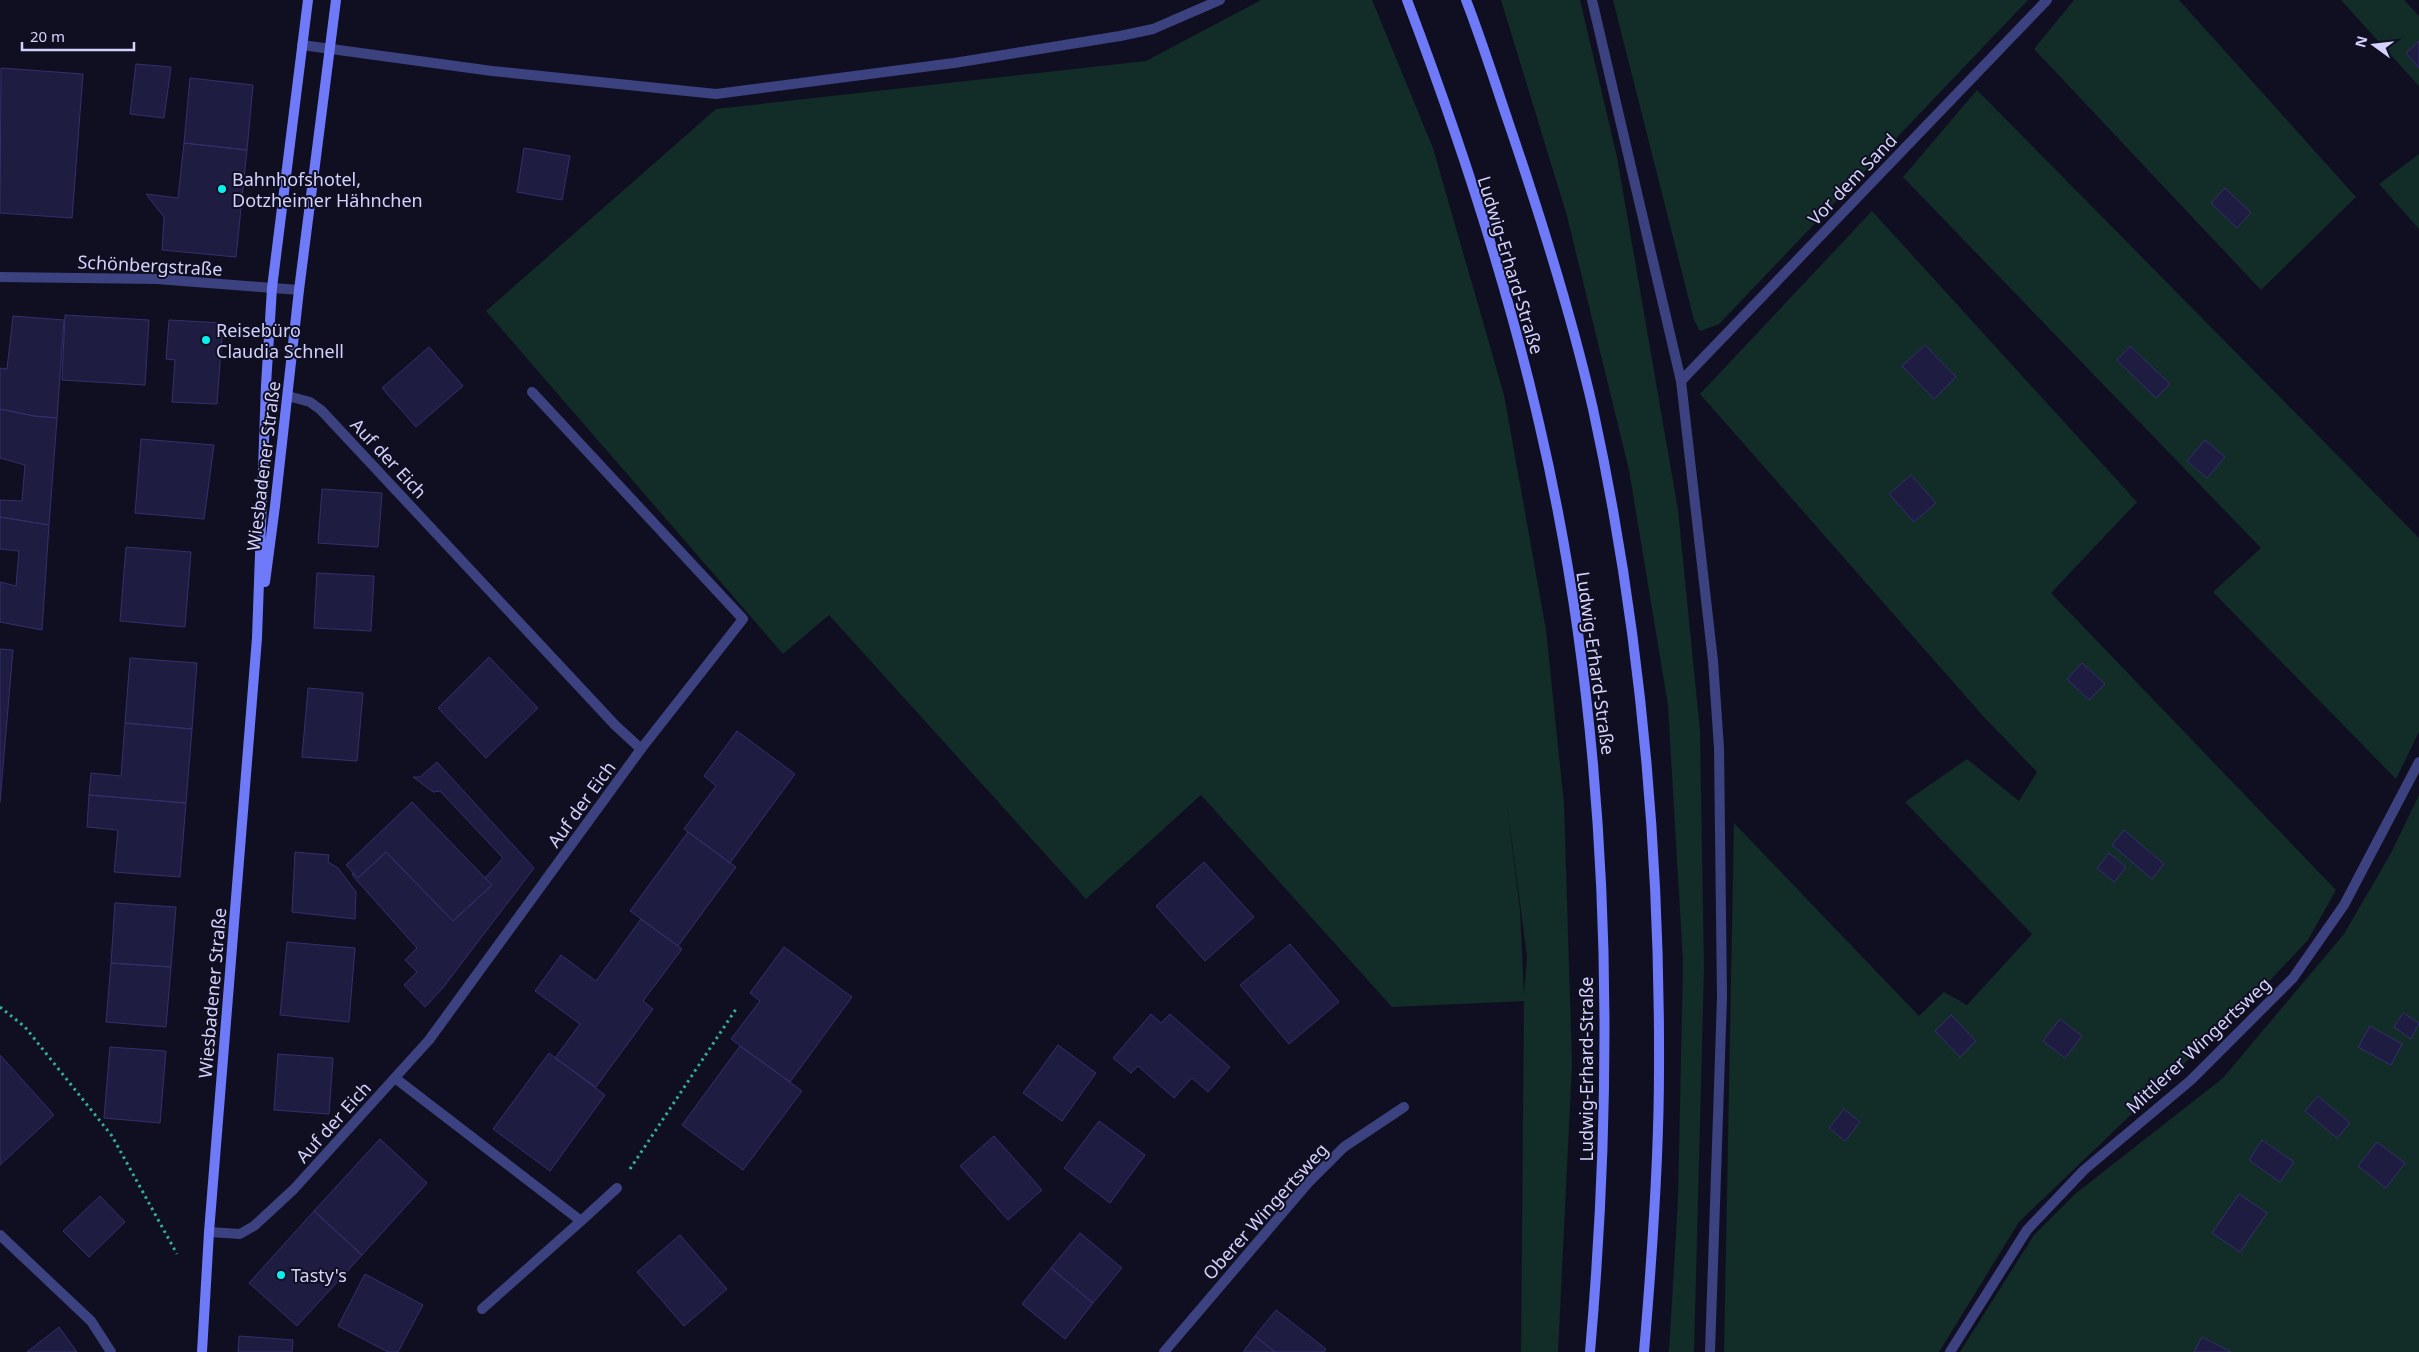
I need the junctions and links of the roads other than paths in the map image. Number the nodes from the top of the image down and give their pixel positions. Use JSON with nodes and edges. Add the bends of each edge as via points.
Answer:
{"nodes":[{"id":1,"x":308,"y":0,"type":"edge"},
{"id":2,"x":336,"y":0,"type":"edge"},
{"id":3,"x":1220,"y":0,"type":"edge"},
{"id":4,"x":1407,"y":0,"type":"edge"},
{"id":5,"x":1466,"y":0,"type":"edge"},
{"id":6,"x":1592,"y":0,"type":"edge"},
{"id":7,"x":2047,"y":0,"type":"edge"},
{"id":8,"x":302,"y":45,"type":"junction"},
{"id":9,"x":330,"y":48,"type":"junction"},
{"id":10,"x":0,"y":277,"type":"edge"},
{"id":11,"x":272,"y":288,"type":"junction"},
{"id":12,"x":299,"y":290,"type":"junction"},
{"id":13,"x":1681,"y":381,"type":"junction"},
{"id":14,"x":532,"y":392,"type":"dead end"},
{"id":15,"x":288,"y":396,"type":"junction"},
{"id":16,"x":257,"y":638,"type":"junction"},
{"id":17,"x":641,"y":749,"type":"junction"},
{"id":18,"x":2419,"y":762,"type":"edge"},
{"id":19,"x":395,"y":1078,"type":"junction"},
{"id":20,"x":1404,"y":1107,"type":"dead end"},
{"id":21,"x":617,"y":1188,"type":"road end"},
{"id":22,"x":581,"y":1221,"type":"junction"},
{"id":23,"x":209,"y":1232,"type":"junction"},
{"id":24,"x":0,"y":1235,"type":"edge"},
{"id":25,"x":482,"y":1309,"type":"dead end"},
{"id":26,"x":111,"y":1352,"type":"edge"},
{"id":27,"x":202,"y":1352,"type":"edge"},
{"id":28,"x":1164,"y":1352,"type":"edge"},
{"id":29,"x":1590,"y":1352,"type":"edge"},
{"id":30,"x":1644,"y":1352,"type":"edge"},
{"id":31,"x":1710,"y":1352,"type":"edge"},
{"id":32,"x":1950,"y":1352,"type":"edge"}],
"edges":[{"from":1,"to":8,"type":"main road","name":"Wiesbadener Straße"},
{"from":2,"to":9,"type":"main road","name":"Wiesbadener Straße"},
{"from":3,"to":9,"type":"street","via":[[1153,29],[1120,36],[954,63],[716,94],[492,71]]},
{"from":4,"to":29,"type":"main road","name":"Ludwig-Erhard-Straße","via":[[1509,309],[1539,423],[1578,640],[1592,752],[1601,879],[1604,1050],[1602,1176]]},
{"from":5,"to":30,"type":"main road","name":"Ludwig-Erhard-Straße","via":[[1526,174],[1565,302],[1593,410],[1631,631],[1645,744],[1655,875],[1659,1069],[1656,1178]]},
{"from":6,"to":13,"type":"street"},
{"from":7,"to":13,"type":"street","name":"Vor dem Sand"},
{"from":8,"to":9,"type":"street"},
{"from":8,"to":11,"type":"main road","name":"Wiesbadener Straße"},
{"from":9,"to":12,"type":"main road","name":"Wiesbadener Straße"},
{"from":10,"to":11,"type":"street","name":"Schönbergstraße","via":[[157,279]]},
{"from":11,"to":12,"type":"street","name":"Schönbergstraße"},
{"from":11,"to":16,"type":"main road","name":"Wiesbadener Straße"},
{"from":12,"to":15,"type":"main road","name":"Wiesbadener Straße"},
{"from":13,"to":31,"type":"street","via":[[1713,661],[1719,748],[1722,997]]},
{"from":14,"to":17,"type":"street","via":[[743,619]]},
{"from":15,"to":16,"type":"main road","name":"Wiesbadener Straße"},
{"from":15,"to":17,"type":"street","name":"Auf der Eich","via":[[310,402],[321,410],[614,725]]},
{"from":16,"to":23,"type":"main road","name":"Wiesbadener Straße"},
{"from":17,"to":19,"type":"street","name":"Auf der Eich","via":[[429,1040]]},
{"from":18,"to":32,"type":"street","name":"Mittlerer Wingertsweg","via":[[2344,905],[2293,978],[2190,1080],[2084,1170],[2040,1214]]},
{"from":19,"to":22,"type":"street"},
{"from":19,"to":23,"type":"street","name":"Auf der Eich","via":[[294,1189],[254,1226],[240,1234]]},
{"from":20,"to":28,"type":"street","name":"Oberer Wingertsweg","via":[[1344,1147],[1308,1183]]},
{"from":21,"to":22,"type":"street"},
{"from":22,"to":25,"type":"street"},
{"from":23,"to":27,"type":"main road","name":"Wiesbadener Straße"},
{"from":24,"to":26,"type":"street","via":[[92,1321]]}]}
